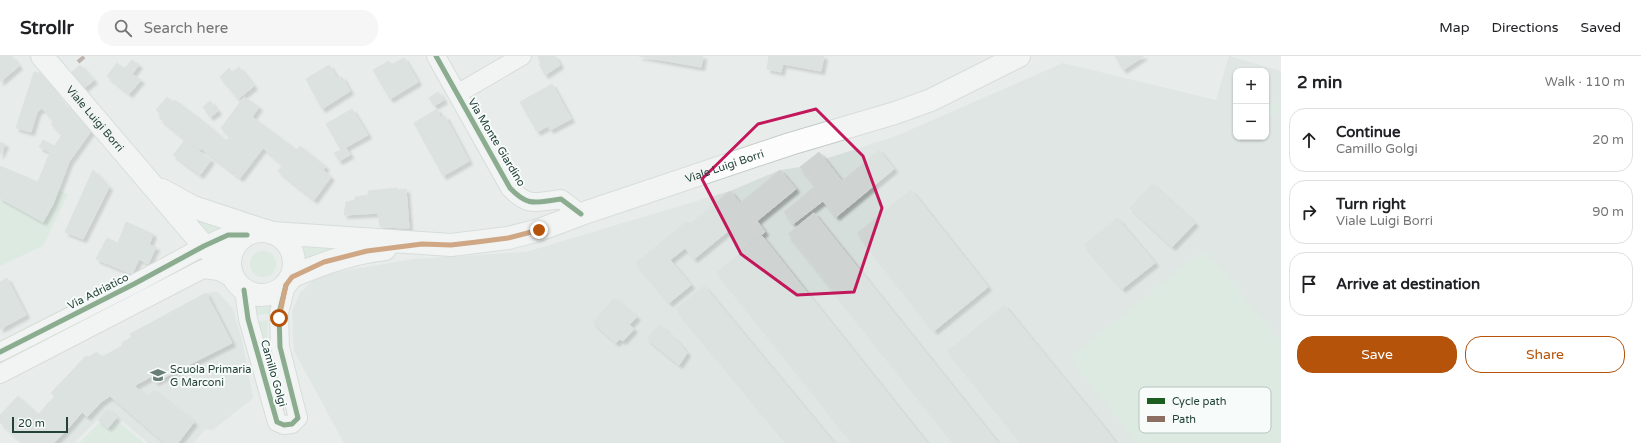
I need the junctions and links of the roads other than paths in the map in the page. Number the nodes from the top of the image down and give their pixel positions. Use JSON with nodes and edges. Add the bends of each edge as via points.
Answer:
{"nodes":[{"id":1,"x":42,"y":56,"type":"edge"},
{"id":2,"x":436,"y":56,"type":"edge"},
{"id":3,"x":522,"y":56,"type":"edge"},
{"id":4,"x":1013,"y":58,"type":"edge"},
{"id":5,"x":457,"y":94,"type":"junction"},
{"id":6,"x":148,"y":182,"type":"junction"},
{"id":7,"x":582,"y":214,"type":"junction"},
{"id":8,"x":262,"y":233,"type":"junction"},
{"id":9,"x":422,"y":244,"type":"junction"},
{"id":10,"x":204,"y":246,"type":"junction"},
{"id":11,"x":236,"y":280,"type":"junction"},
{"id":12,"x":289,"y":281,"type":"junction"},
{"id":13,"x":0,"y":352,"type":"edge"},
{"id":14,"x":0,"y":374,"type":"edge"}],
"edges":[{"from":1,"to":6,"type":"main road","name":"Viale Luigi Borri"},
{"from":2,"to":5,"type":"street","name":"Via Monte Giardino"},
{"from":3,"to":5,"type":"street","name":"Via Monte Giardino"},
{"from":4,"to":7,"type":"main road","name":"Viale Luigi Borri","via":[[931,100]]},
{"from":5,"to":7,"type":"street","name":"Via Monte Giardino","via":[[510,188],[519,197],[528,202],[561,199]]},
{"from":6,"to":8,"type":"main road","name":"Viale Luigi Borri","via":[[193,207]]},
{"from":6,"to":10,"type":"main road","name":"Viale Luigi Borri"},
{"from":7,"to":9,"type":"main road","name":"Viale Luigi Borri","via":[[508,238],[451,245]]},
{"from":8,"to":9,"type":"main road","name":"Viale Luigi Borri"},
{"from":8,"to":10,"type":"street","name":"Via Adriatico","via":[[228,235]]},
{"from":8,"to":11,"type":"main road","via":[[237,244],[231,257]]},
{"from":8,"to":12,"type":"main road","via":[[286,242],[294,256]]},
{"from":9,"to":12,"type":"main road","name":"Viale Luigi Borri","via":[[367,251],[324,262]]},
{"from":10,"to":11,"type":"main road","name":"Viale Luigi Borri"},
{"from":10,"to":13,"type":"street","name":"Via Adriatico"},
{"from":11,"to":12,"type":"main road","via":[[256,295],[278,292]]},
{"from":11,"to":12,"type":"street","name":"Camillo Golgi","via":[[277,422],[284,425],[292,424],[298,418],[280,347],[279,313]]},
{"from":11,"to":14,"type":"street","via":[[219,271],[204,269]]}]}
